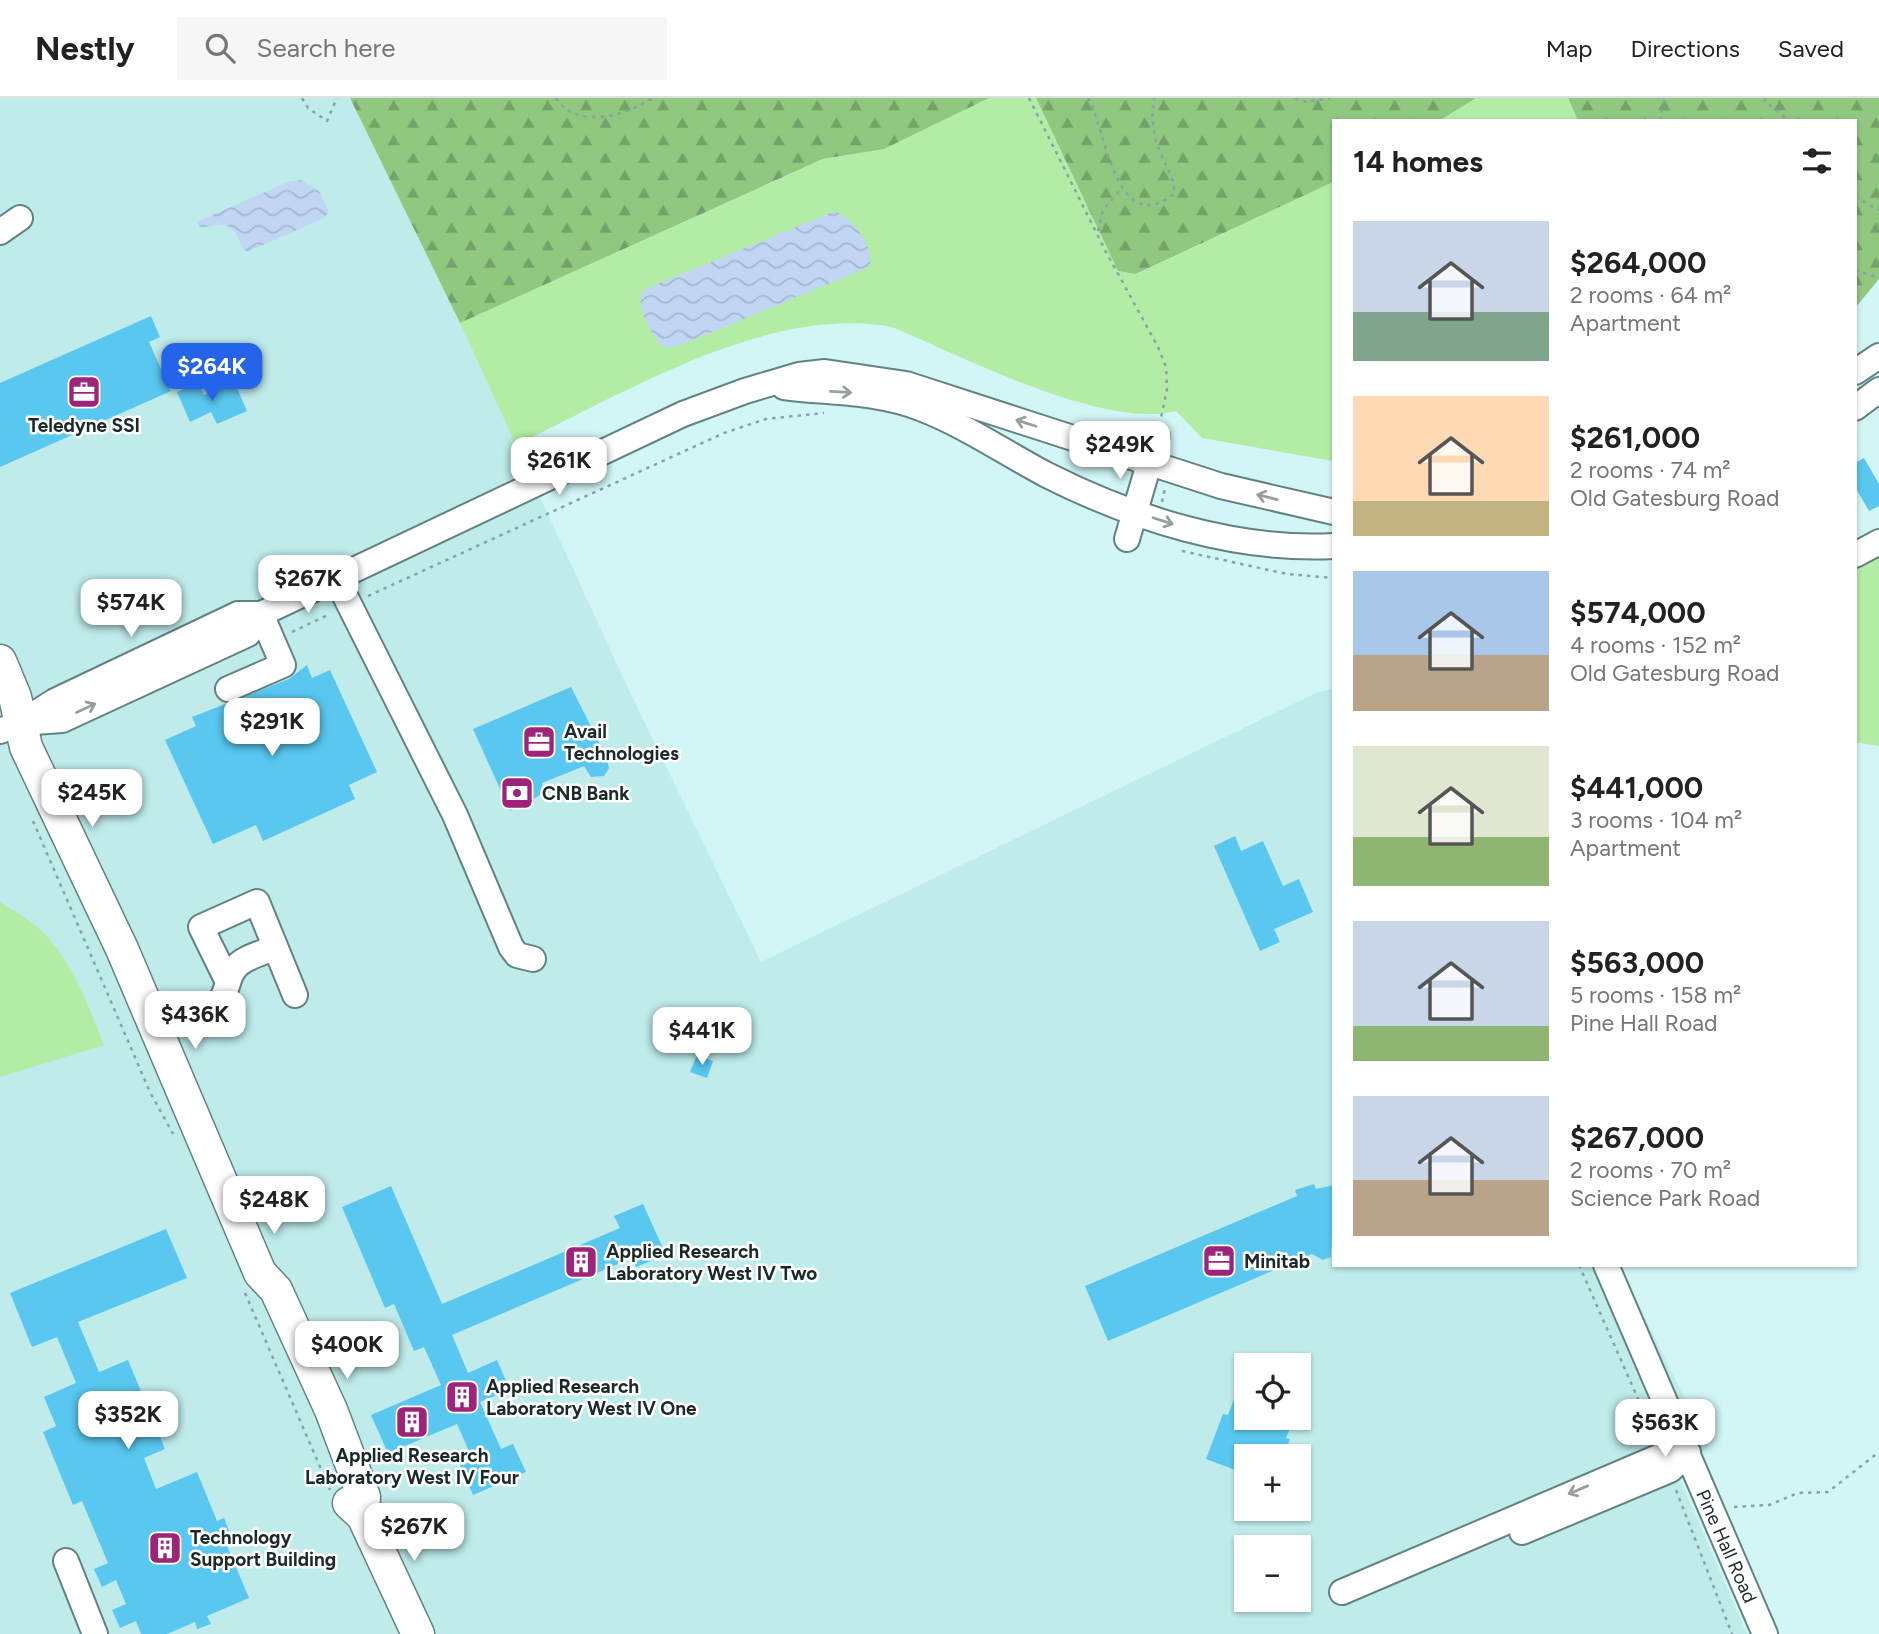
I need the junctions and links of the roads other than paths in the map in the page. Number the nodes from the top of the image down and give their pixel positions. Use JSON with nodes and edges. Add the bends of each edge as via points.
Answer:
{"nodes":[{"id":1,"x":1879,"y":356,"type":"edge"},
{"id":2,"x":1857,"y":371,"type":"edge"},
{"id":3,"x":773,"y":386,"type":"junction"},
{"id":4,"x":1879,"y":390,"type":"edge"},
{"id":5,"x":1857,"y":406,"type":"edge"},
{"id":6,"x":1157,"y":436,"type":"road end"},
{"id":7,"x":1158,"y":471,"type":"junction"},
{"id":8,"x":1135,"y":512,"type":"junction"},
{"id":9,"x":1332,"y":512,"type":"edge"},
{"id":10,"x":1126,"y":539,"type":"dead end"},
{"id":11,"x":1879,"y":542,"type":"edge"},
{"id":12,"x":1332,"y":547,"type":"edge"},
{"id":13,"x":1857,"y":554,"type":"edge"},
{"id":14,"x":335,"y":578,"type":"junction"},
{"id":15,"x":261,"y":614,"type":"junction"},
{"id":16,"x":0,"y":661,"type":"edge"},
{"id":17,"x":228,"y":689,"type":"dead end"},
{"id":18,"x":10,"y":727,"type":"edge"},
{"id":19,"x":275,"y":947,"type":"junction"},
{"id":20,"x":533,"y":959,"type":"dead end"},
{"id":21,"x":228,"y":982,"type":"junction"},
{"id":22,"x":295,"y":995,"type":"dead end"},
{"id":23,"x":157,"y":1029,"type":"junction"},
{"id":24,"x":1607,"y":1267,"type":"edge"},
{"id":25,"x":1688,"y":1453,"type":"junction"},
{"id":26,"x":66,"y":1560,"type":"dead end"},
{"id":27,"x":1345,"y":1600,"type":"dead end"},
{"id":28,"x":95,"y":1634,"type":"edge"},
{"id":29,"x":418,"y":1634,"type":"edge"},
{"id":30,"x":1765,"y":1634,"type":"edge"}],
"edges":[{"from":1,"to":2,"type":"street"},
{"from":7,"to":3,"type":"street","one_way":true,"via":[[897,382],[825,372]]},
{"from":3,"to":8,"type":"street","one_way":true,"via":[[881,396],[918,407],[1049,475]]},
{"from":3,"to":14,"type":"street","via":[[745,391],[683,414]]},
{"from":4,"to":5,"type":"street"},
{"from":6,"to":7,"type":"street"},
{"from":7,"to":8,"type":"street"},
{"from":9,"to":7,"type":"street","one_way":true},
{"from":8,"to":10,"type":"street"},
{"from":8,"to":12,"type":"street","one_way":true,"via":[[1242,541]]},
{"from":11,"to":13,"type":"street"},
{"from":14,"to":15,"type":"street"},
{"from":14,"to":20,"type":"street","via":[[455,815],[511,947],[517,956]]},
{"from":15,"to":17,"type":"street","via":[[283,665]]},
{"from":15,"to":18,"type":"street","via":[[238,614]]},
{"from":16,"to":18,"type":"main road","via":[[15,697]]},
{"from":18,"to":23,"type":"main road","via":[[26,747]]},
{"from":19,"to":21,"type":"street","via":[[239,964]]},
{"from":19,"to":21,"type":"street","via":[[257,902],[201,927]]},
{"from":19,"to":22,"type":"street"},
{"from":21,"to":23,"type":"street","via":[[223,1000],[216,1005]]},
{"from":23,"to":29,"type":"main road","via":[[260,1273],[259,1295],[348,1502],[363,1516]]},
{"from":24,"to":25,"type":"street","name":"Pine Hall Road"},
{"from":25,"to":27,"type":"street","via":[[1663,1455]]},
{"from":25,"to":30,"type":"street","name":"Pine Hall Road"},
{"from":26,"to":28,"type":"street"}]}
